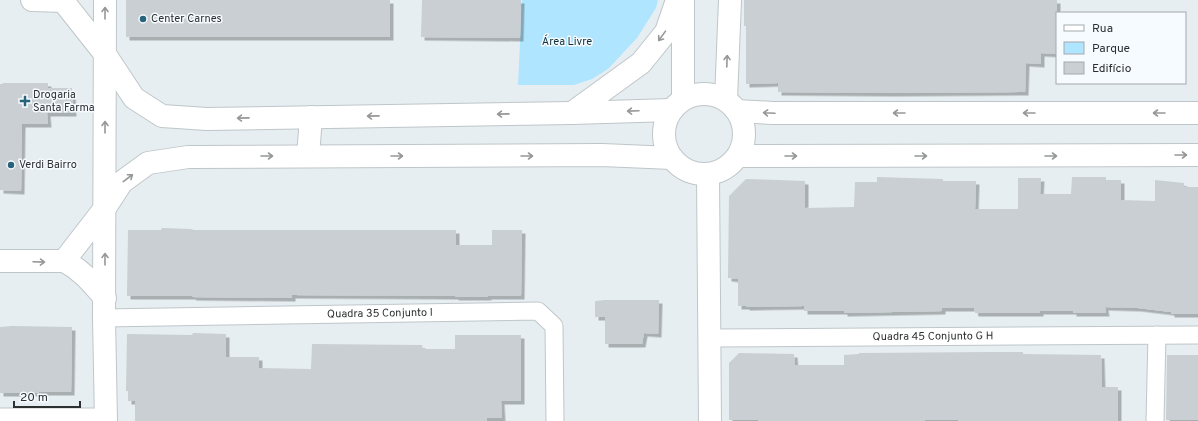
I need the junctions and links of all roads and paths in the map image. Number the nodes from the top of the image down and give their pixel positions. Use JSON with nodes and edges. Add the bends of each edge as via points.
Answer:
{"nodes":[{"id":1,"x":32,"y":0,"type":"edge"},
{"id":2,"x":64,"y":0,"type":"edge"},
{"id":3,"x":105,"y":0,"type":"edge"},
{"id":4,"x":677,"y":0,"type":"edge"},
{"id":5,"x":683,"y":0,"type":"edge"},
{"id":6,"x":730,"y":0,"type":"edge"},
{"id":7,"x":105,"y":54,"type":"junction"},
{"id":8,"x":677,"y":105,"type":"junction"},
{"id":9,"x":731,"y":106,"type":"junction"},
{"id":10,"x":572,"y":113,"type":"junction"},
{"id":11,"x":1198,"y":113,"type":"edge"},
{"id":12,"x":311,"y":117,"type":"junction"},
{"id":13,"x":1198,"y":155,"type":"edge"},
{"id":14,"x":308,"y":156,"type":"junction"},
{"id":15,"x":738,"y":156,"type":"junction"},
{"id":16,"x":672,"y":158,"type":"junction"},
{"id":17,"x":708,"y":174,"type":"junction"},
{"id":18,"x":105,"y":208,"type":"junction"},
{"id":19,"x":0,"y":261,"type":"edge"},
{"id":20,"x":64,"y":261,"type":"junction"},
{"id":21,"x":105,"y":308,"type":"junction"},
{"id":22,"x":1157,"y":335,"type":"junction"},
{"id":23,"x":1198,"y":336,"type":"edge"},
{"id":24,"x":709,"y":338,"type":"junction"},
{"id":25,"x":0,"y":417,"type":"edge"},
{"id":26,"x":106,"y":419,"type":"edge"},
{"id":27,"x":555,"y":421,"type":"edge"},
{"id":28,"x":710,"y":421,"type":"edge"},
{"id":29,"x":1155,"y":421,"type":"edge"}],
"edges":[{"from":1,"to":2,"type":"street"},
{"from":2,"to":7,"type":"street"},
{"from":7,"to":3,"type":"street","one_way":true},
{"from":4,"to":10,"type":"street","one_way":true,"via":[[666,32],[641,63]]},
{"from":5,"to":8,"type":"street"},
{"from":9,"to":6,"type":"street","one_way":true},
{"from":12,"to":7,"type":"street","one_way":true,"via":[[207,119],[162,116],[134,98]]},
{"from":18,"to":7,"type":"street","one_way":true},
{"from":8,"to":9,"type":"street","via":[[694,95],[704,94],[715,95]]},
{"from":8,"to":10,"type":"street","one_way":true},
{"from":8,"to":16,"type":"street","via":[[666,121],[664,134],[666,147]]},
{"from":11,"to":9,"type":"street","one_way":true,"via":[[774,113]]},
{"from":9,"to":15,"type":"street","via":[[742,122],[744,134]]},
{"from":10,"to":12,"type":"street","one_way":true},
{"from":12,"to":14,"type":"street"},
{"from":15,"to":13,"type":"street","one_way":true},
{"from":14,"to":16,"type":"street","one_way":true,"via":[[602,155]]},
{"from":18,"to":14,"type":"street","one_way":true,"via":[[122,182],[148,163],[188,157]]},
{"from":15,"to":17,"type":"street","via":[[719,172]]},
{"from":16,"to":17,"type":"street","via":[[682,168],[694,173]]},
{"from":17,"to":24,"type":"street"},
{"from":18,"to":20,"type":"street"},
{"from":21,"to":18,"type":"street","one_way":true},
{"from":19,"to":20,"type":"street","one_way":true},
{"from":20,"to":21,"type":"street","via":[[88,278]]},
{"from":21,"to":26,"type":"street"},
{"from":21,"to":27,"type":"street","name":"Quadra 35 Conjunto I","via":[[538,311],[554,326]]},
{"from":22,"to":23,"type":"street","name":"Quadra 45 Conjunto G H"},
{"from":22,"to":24,"type":"street","name":"Quadra 45 Conjunto G H"},
{"from":22,"to":29,"type":"street"},
{"from":24,"to":28,"type":"street"},
{"from":25,"to":26,"type":"street"}]}
